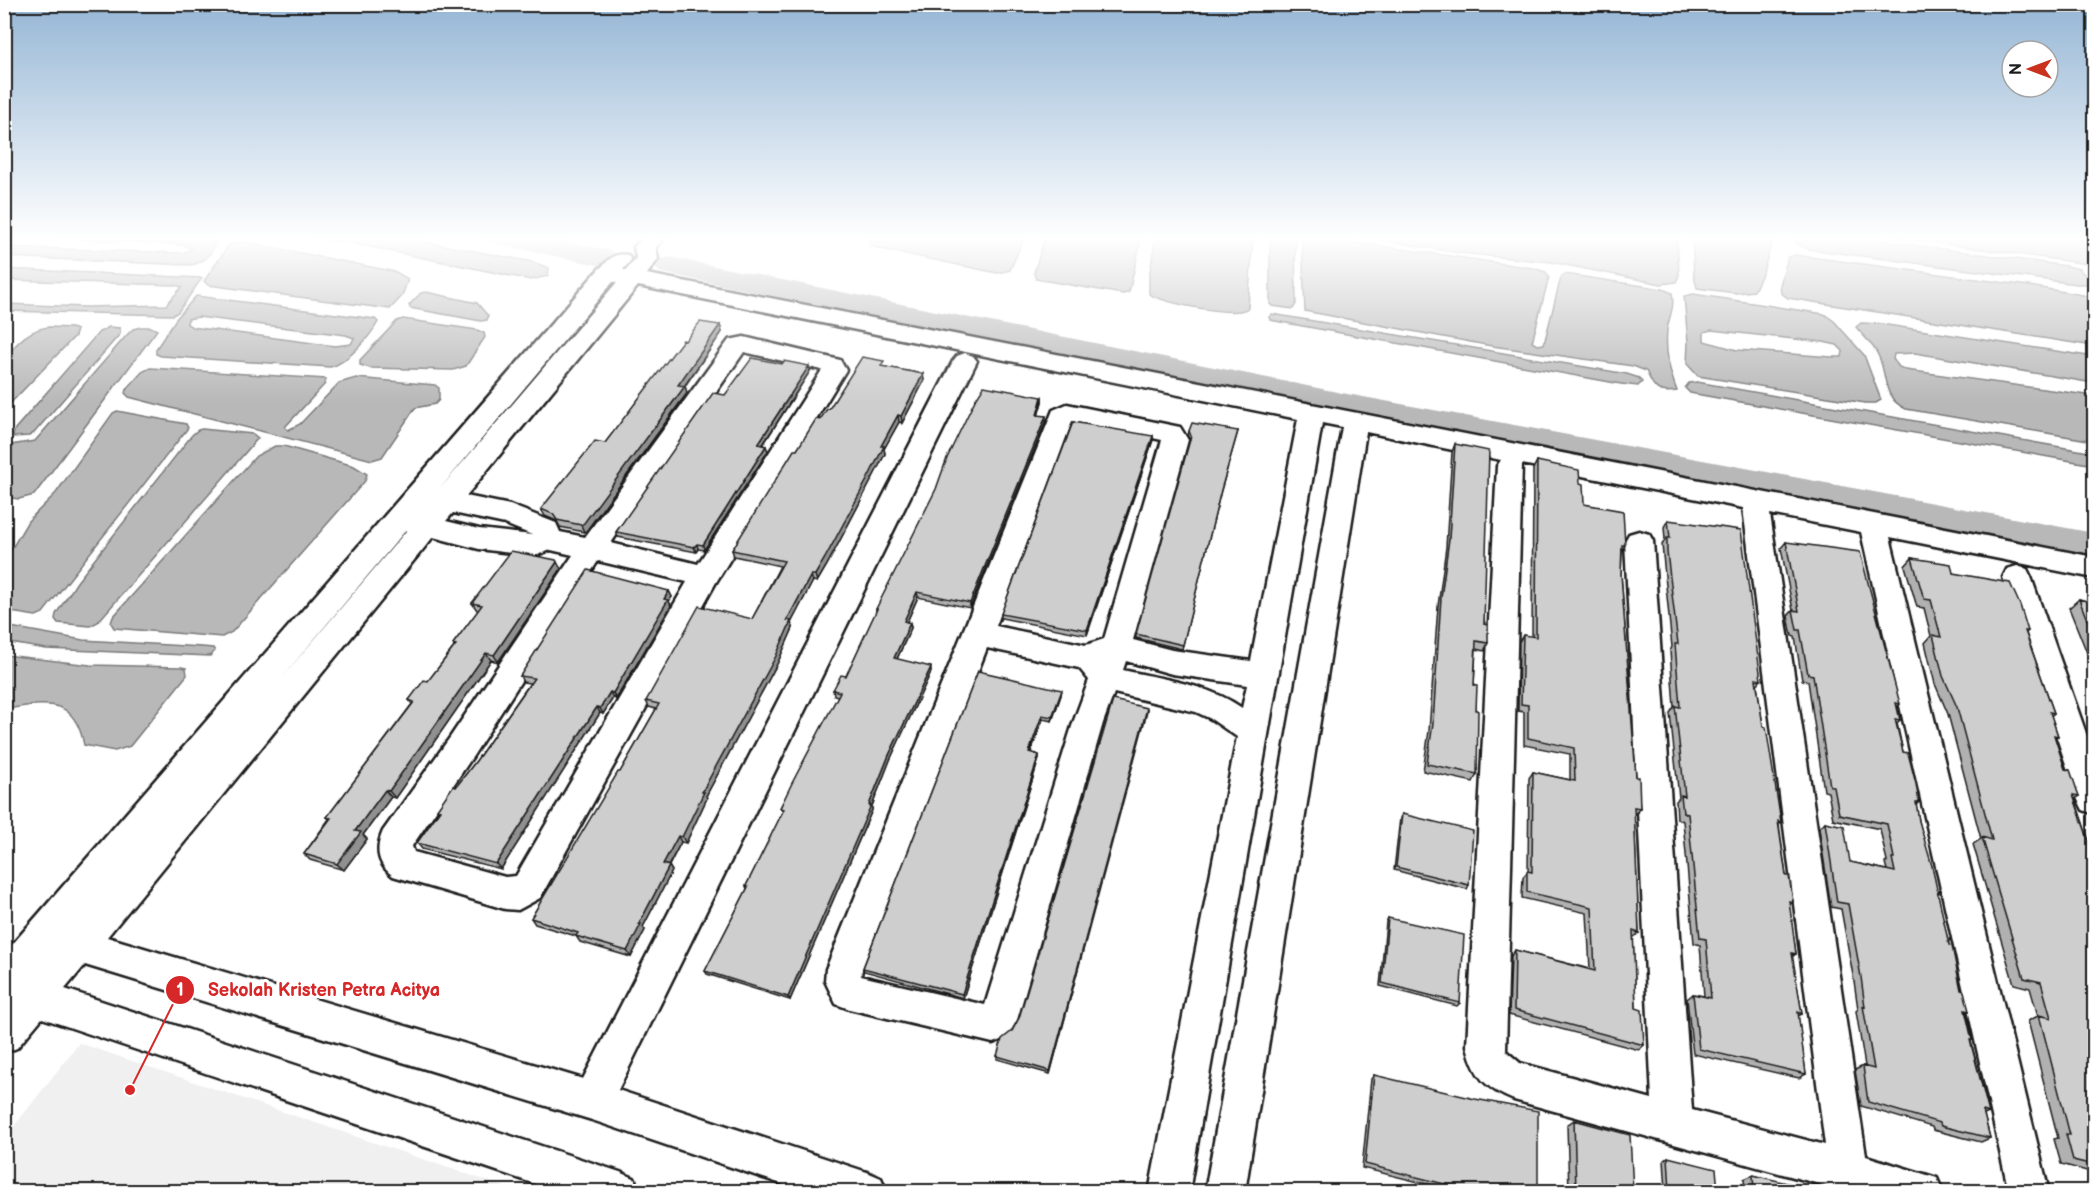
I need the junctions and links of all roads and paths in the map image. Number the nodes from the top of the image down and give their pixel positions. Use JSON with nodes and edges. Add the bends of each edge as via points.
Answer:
{"nodes":[{"id":1,"x":606,"y":292,"type":"edge"},
{"id":2,"x":706,"y":292,"type":"edge"},
{"id":3,"x":965,"y":361,"type":"dead end"},
{"id":4,"x":1312,"y":412,"type":"junction"},
{"id":5,"x":1356,"y":420,"type":"junction"},
{"id":6,"x":1510,"y":466,"type":"dead end"},
{"id":7,"x":433,"y":499,"type":"junction"},
{"id":8,"x":1755,"y":501,"type":"junction"},
{"id":9,"x":510,"y":515,"type":"junction"},
{"id":10,"x":414,"y":522,"type":"junction"},
{"id":11,"x":1873,"y":524,"type":"junction"},
{"id":12,"x":548,"y":539,"type":"junction"},
{"id":13,"x":490,"y":540,"type":"junction"},
{"id":14,"x":1639,"y":541,"type":"dead end"},
{"id":15,"x":591,"y":550,"type":"junction"},
{"id":16,"x":2094,"y":567,"type":"edge"},
{"id":17,"x":705,"y":576,"type":"junction"},
{"id":18,"x":2017,"y":577,"type":"dead end"},
{"id":19,"x":978,"y":634,"type":"junction"},
{"id":20,"x":1116,"y":647,"type":"junction"},
{"id":21,"x":1095,"y":667,"type":"junction"},
{"id":22,"x":1228,"y":672,"type":"junction"},
{"id":23,"x":1263,"y":675,"type":"junction"},
{"id":24,"x":1222,"y":710,"type":"junction"},
{"id":25,"x":1252,"y":731,"type":"junction"},
{"id":26,"x":2094,"y":800,"type":"edge"},
{"id":27,"x":43,"y":937,"type":"junction"},
{"id":28,"x":79,"y":945,"type":"junction"},
{"id":29,"x":15,"y":989,"type":"edge"},
{"id":30,"x":4,"y":1035,"type":"edge"},
{"id":31,"x":592,"y":1101,"type":"junction"},
{"id":32,"x":1673,"y":1124,"type":"junction"},
{"id":33,"x":1848,"y":1171,"type":"junction"},
{"id":34,"x":620,"y":1191,"type":"edge"},
{"id":35,"x":867,"y":1191,"type":"edge"},
{"id":36,"x":1169,"y":1191,"type":"edge"},
{"id":37,"x":1226,"y":1191,"type":"edge"},
{"id":38,"x":1923,"y":1191,"type":"edge"},
{"id":39,"x":2029,"y":1191,"type":"edge"}],
"edges":[{"from":1,"to":7,"type":"street"},
{"from":2,"to":4,"type":"street"},
{"from":3,"to":31,"type":"street"},
{"from":4,"to":5,"type":"street"},
{"from":4,"to":23,"type":"street"},
{"from":5,"to":8,"type":"street"},
{"from":5,"to":37,"type":"street"},
{"from":6,"to":32,"type":"street","via":[[1486,1046],[1502,1076]]},
{"from":7,"to":9,"type":"street"},
{"from":7,"to":10,"type":"street"},
{"from":8,"to":11,"type":"street"},
{"from":8,"to":33,"type":"street"},
{"from":9,"to":12,"type":"street","via":[[546,530]]},
{"from":9,"to":13,"type":"street"},
{"from":10,"to":13,"type":"street"},
{"from":10,"to":27,"type":"street"},
{"from":10,"to":28,"type":"street"},
{"from":11,"to":16,"type":"street"},
{"from":11,"to":39,"type":"street"},
{"from":12,"to":13,"type":"street","via":[[534,546]]},
{"from":12,"to":15,"type":"street"},
{"from":14,"to":32,"type":"street"},
{"from":15,"to":17,"type":"street"},
{"from":15,"to":17,"type":"street","via":[[737,345],[832,365],[834,370]]},
{"from":15,"to":17,"type":"street","via":[[395,842],[394,858],[405,865],[506,892],[518,894],[528,887]]},
{"from":18,"to":26,"type":"street"},
{"from":19,"to":20,"type":"street","via":[[1062,416],[1074,412],[1162,430],[1171,433],[1175,440]]},
{"from":19,"to":21,"type":"street"},
{"from":19,"to":21,"type":"street","via":[[844,969],[843,981],[849,991],[993,1025],[998,1023],[1088,723]]},
{"from":20,"to":21,"type":"street"},
{"from":20,"to":22,"type":"street"},
{"from":21,"to":24,"type":"street"},
{"from":22,"to":23,"type":"street"},
{"from":22,"to":24,"type":"street","via":[[1216,690]]},
{"from":23,"to":25,"type":"street"},
{"from":24,"to":25,"type":"street"},
{"from":25,"to":36,"type":"street"},
{"from":27,"to":28,"type":"street"},
{"from":27,"to":29,"type":"street"},
{"from":28,"to":29,"type":"street"},
{"from":28,"to":31,"type":"street"},
{"from":29,"to":30,"type":"street"},
{"from":29,"to":34,"type":"street"},
{"from":31,"to":35,"type":"street"},
{"from":32,"to":33,"type":"street"},
{"from":33,"to":38,"type":"street"}]}
